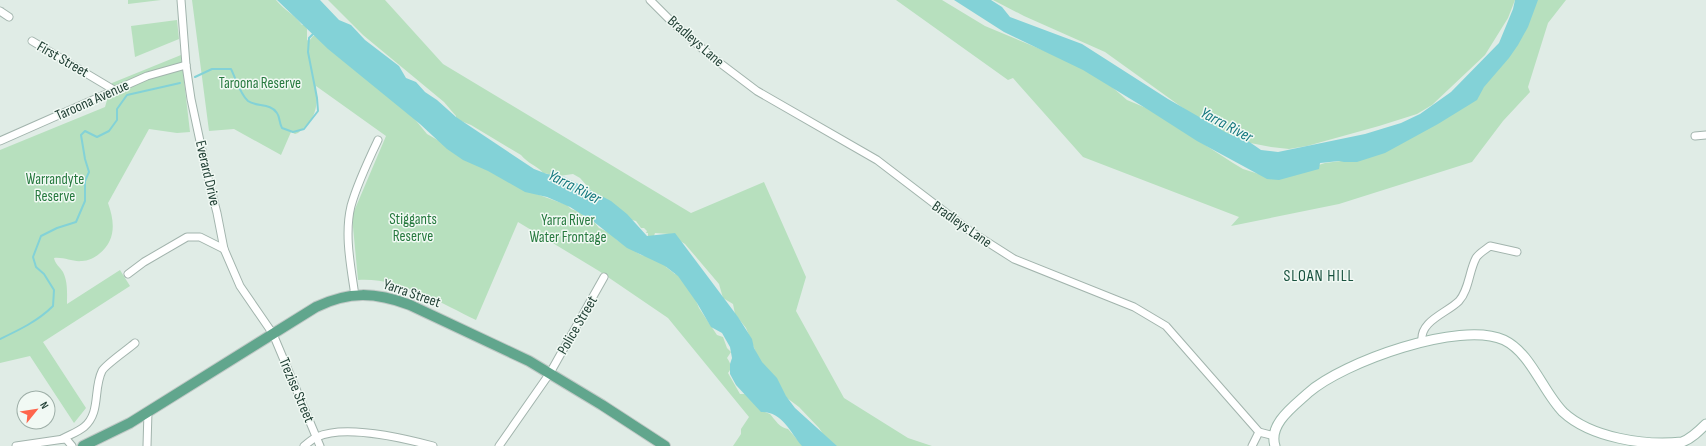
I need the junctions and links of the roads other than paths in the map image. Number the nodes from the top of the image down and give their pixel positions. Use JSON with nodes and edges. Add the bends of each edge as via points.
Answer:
{"nodes":[{"id":1,"x":182,"y":0,"type":"edge"},
{"id":2,"x":650,"y":0,"type":"edge"},
{"id":3,"x":0,"y":11,"type":"edge"},
{"id":4,"x":9,"y":17,"type":"dead end"},
{"id":5,"x":32,"y":41,"type":"dead end"},
{"id":6,"x":186,"y":65,"type":"junction"},
{"id":7,"x":114,"y":90,"type":"junction"},
{"id":8,"x":1706,"y":135,"type":"edge"},
{"id":9,"x":1695,"y":136,"type":"dead end"},
{"id":10,"x":378,"y":140,"type":"dead end"},
{"id":11,"x":0,"y":141,"type":"edge"},
{"id":12,"x":224,"y":249,"type":"junction"},
{"id":13,"x":1517,"y":252,"type":"dead end"},
{"id":14,"x":128,"y":274,"type":"dead end"},
{"id":15,"x":604,"y":277,"type":"dead end"},
{"id":16,"x":355,"y":296,"type":"junction"},
{"id":17,"x":273,"y":334,"type":"junction"},
{"id":18,"x":1422,"y":342,"type":"junction"},
{"id":19,"x":135,"y":343,"type":"dead end"},
{"id":20,"x":550,"y":373,"type":"junction"},
{"id":21,"x":148,"y":411,"type":"junction"},
{"id":22,"x":1706,"y":424,"type":"edge"},
{"id":23,"x":1259,"y":432,"type":"junction"},
{"id":24,"x":1274,"y":436,"type":"junction"},
{"id":25,"x":316,"y":437,"type":"junction"},
{"id":26,"x":63,"y":443,"type":"edge"},
{"id":27,"x":1625,"y":444,"type":"edge"},
{"id":28,"x":16,"y":446,"type":"edge"},
{"id":29,"x":72,"y":446,"type":"edge"},
{"id":30,"x":83,"y":446,"type":"edge"},
{"id":31,"x":148,"y":446,"type":"edge"},
{"id":32,"x":304,"y":446,"type":"edge"},
{"id":33,"x":320,"y":446,"type":"edge"},
{"id":34,"x":433,"y":446,"type":"edge"},
{"id":35,"x":499,"y":446,"type":"edge"},
{"id":36,"x":665,"y":446,"type":"edge"},
{"id":37,"x":1252,"y":446,"type":"edge"},
{"id":38,"x":1275,"y":446,"type":"edge"}],
"edges":[{"from":1,"to":6,"type":"street","name":"Everard Drive"},
{"from":2,"to":23,"type":"street","name":"Bradleys Lane","via":[[680,30],[757,91],[877,160],[970,231],[1014,259],[1134,307],[1166,326]]},
{"from":3,"to":4,"type":"street"},
{"from":5,"to":7,"type":"street","name":"First Street"},
{"from":6,"to":7,"type":"street","name":"Taroona Avenue","via":[[147,76]]},
{"from":6,"to":12,"type":"street","name":"Everard Drive"},
{"from":7,"to":11,"type":"street","name":"Taroona Avenue"},
{"from":8,"to":9,"type":"street"},
{"from":10,"to":16,"type":"street","via":[[351,206],[349,246]]},
{"from":12,"to":14,"type":"street","via":[[210,240],[187,237]]},
{"from":12,"to":17,"type":"street","name":"Everard Drive","via":[[240,286]]},
{"from":13,"to":18,"type":"street","via":[[1490,246],[1482,252],[1476,258],[1460,300],[1424,328]]},
{"from":15,"to":20,"type":"street","name":"Police Street"},
{"from":16,"to":17,"type":"main road","name":"Yarra Street","via":[[329,301]]},
{"from":16,"to":20,"type":"main road","name":"Yarra Street","via":[[374,295],[410,305]]},
{"from":17,"to":21,"type":"main road","name":"Yarra Street"},
{"from":17,"to":25,"type":"street","name":"Trezise Street"},
{"from":18,"to":24,"type":"main road","via":[[1350,368],[1312,390],[1287,413],[1275,430]]},
{"from":18,"to":27,"type":"main road","via":[[1463,334],[1485,335],[1504,340],[1525,359],[1563,411],[1599,435]]},
{"from":19,"to":26,"type":"street","via":[[107,365],[102,372],[94,408],[87,424]]},
{"from":20,"to":35,"type":"street","name":"Police Street"},
{"from":20,"to":36,"type":"main road","name":"Yarra Street"},
{"from":21,"to":30,"type":"main road","name":"Yarra Street","via":[[130,423]]},
{"from":21,"to":31,"type":"street"},
{"from":22,"to":27,"type":"main road","via":[[1699,432],[1683,441],[1663,446]]},
{"from":23,"to":24,"type":"street"},
{"from":23,"to":37,"type":"street"},
{"from":24,"to":38,"type":"main road"},
{"from":25,"to":32,"type":"street"},
{"from":25,"to":33,"type":"street","name":"Trezise Street"},
{"from":25,"to":34,"type":"street","via":[[348,432],[376,434]]},
{"from":26,"to":28,"type":"street"},
{"from":26,"to":29,"type":"street","via":[[67,440]]}]}
